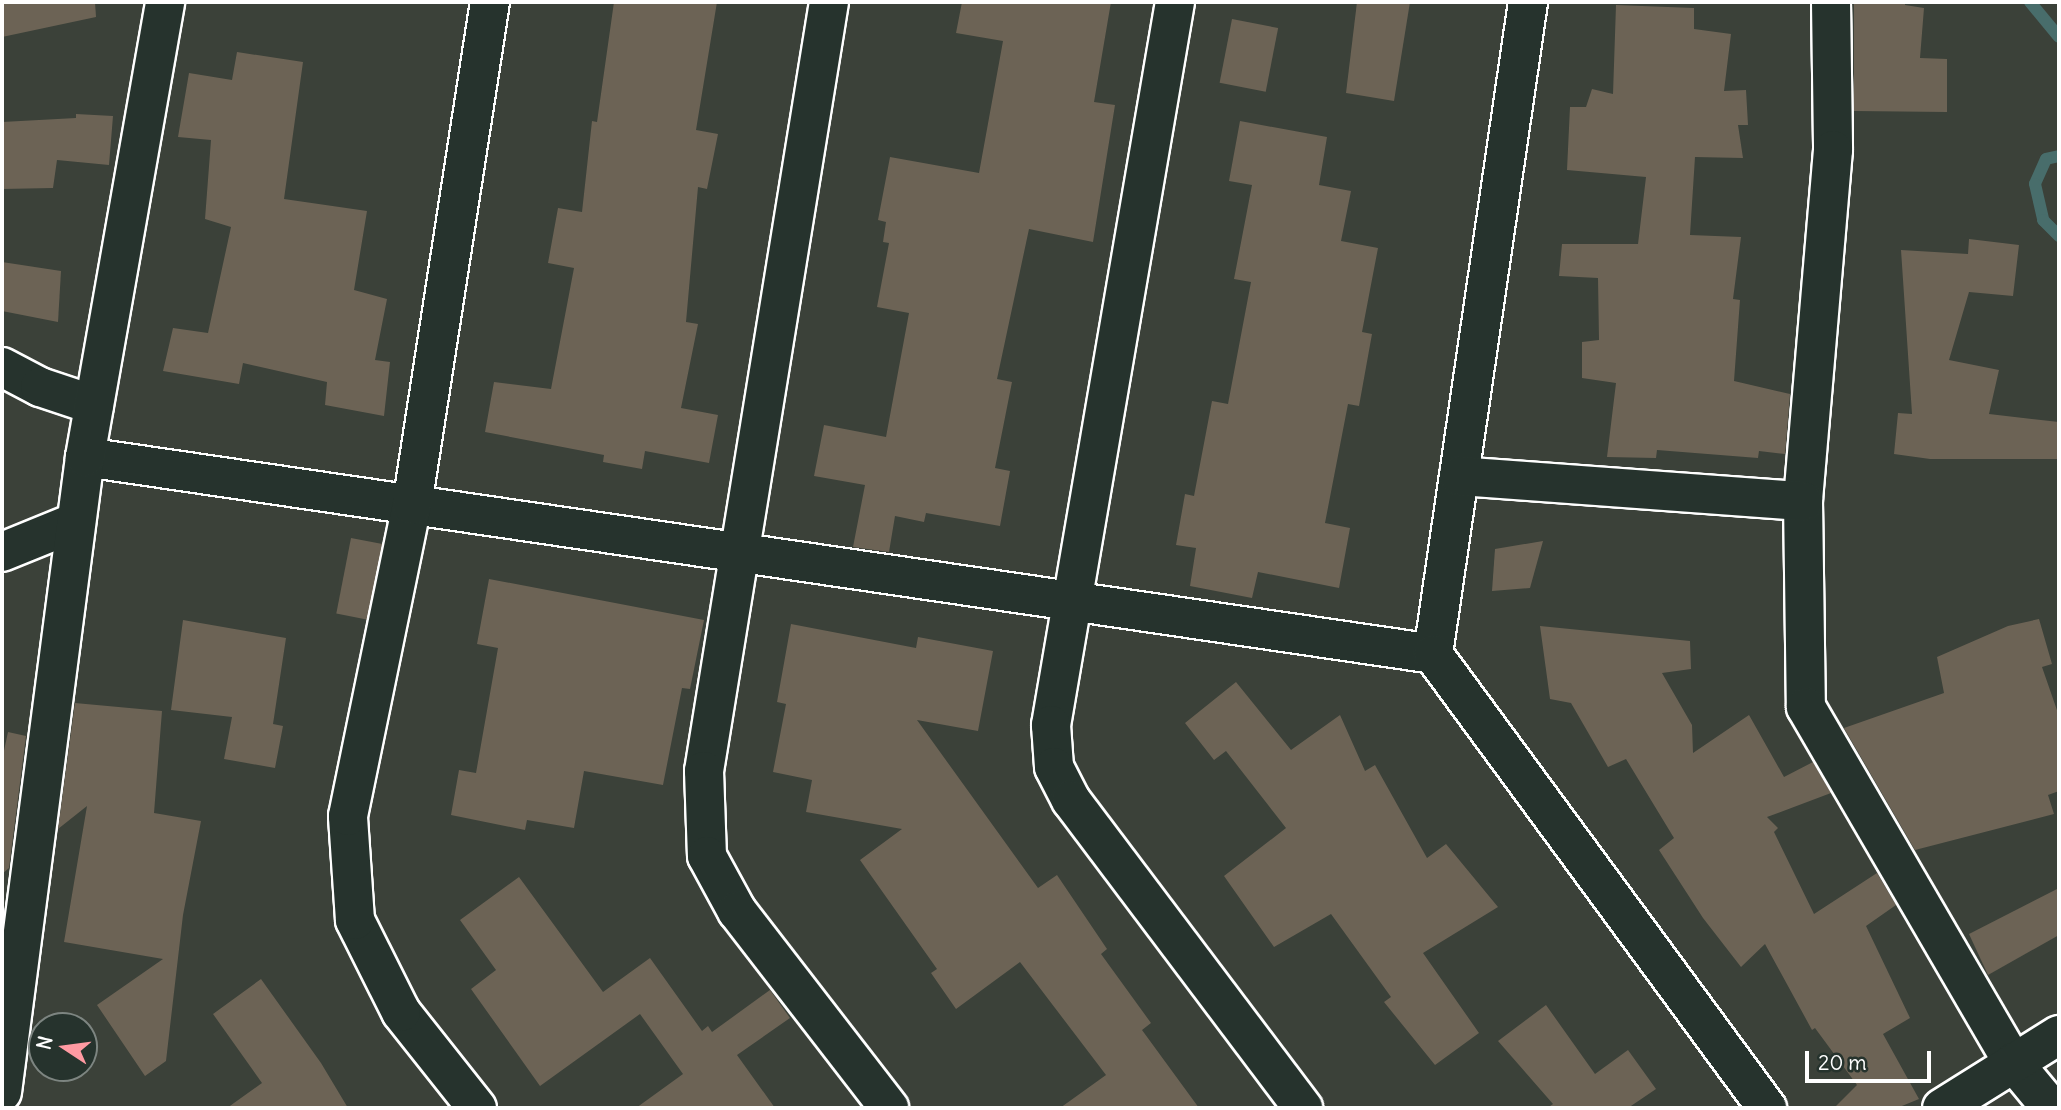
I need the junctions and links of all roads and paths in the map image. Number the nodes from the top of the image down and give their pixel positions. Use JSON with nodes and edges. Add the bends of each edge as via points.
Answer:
{"nodes":[{"id":1,"x":165,"y":2,"type":"edge"},
{"id":2,"x":491,"y":2,"type":"edge"},
{"id":3,"x":829,"y":2,"type":"edge"},
{"id":4,"x":1175,"y":2,"type":"edge"},
{"id":5,"x":1528,"y":2,"type":"edge"},
{"id":6,"x":1831,"y":2,"type":"edge"},
{"id":7,"x":2,"y":367,"type":"edge"},
{"id":8,"x":94,"y":405,"type":"junction"},
{"id":9,"x":85,"y":457,"type":"junction"},
{"id":10,"x":1459,"y":476,"type":"junction"},
{"id":11,"x":1804,"y":501,"type":"junction"},
{"id":12,"x":412,"y":505,"type":"junction"},
{"id":13,"x":76,"y":522,"type":"junction"},
{"id":14,"x":2,"y":552,"type":"edge"},
{"id":15,"x":740,"y":553,"type":"junction"},
{"id":16,"x":1073,"y":602,"type":"junction"},
{"id":17,"x":1433,"y":654,"type":"junction"},
{"id":18,"x":7,"y":997,"type":"edge"},
{"id":19,"x":2059,"y":1035,"type":"edge"},
{"id":20,"x":2013,"y":1062,"type":"junction"},
{"id":21,"x":2,"y":1092,"type":"edge"},
{"id":22,"x":477,"y":1108,"type":"edge"},
{"id":23,"x":889,"y":1108,"type":"edge"},
{"id":24,"x":1303,"y":1108,"type":"edge"},
{"id":25,"x":1767,"y":1108,"type":"edge"},
{"id":26,"x":1942,"y":1108,"type":"edge"},
{"id":27,"x":2051,"y":1108,"type":"edge"}],
"edges":[{"from":1,"to":8,"type":"street"},
{"from":2,"to":12,"type":"street"},
{"from":3,"to":15,"type":"street"},
{"from":4,"to":16,"type":"street"},
{"from":5,"to":10,"type":"street"},
{"from":6,"to":11,"type":"street","via":[[1833,150]]},
{"from":7,"to":8,"type":"street","via":[[40,387]]},
{"from":8,"to":9,"type":"street"},
{"from":9,"to":12,"type":"street"},
{"from":9,"to":13,"type":"street"},
{"from":10,"to":11,"type":"street"},
{"from":10,"to":17,"type":"street"},
{"from":11,"to":20,"type":"street","via":[[1806,707]]},
{"from":12,"to":15,"type":"street"},
{"from":12,"to":22,"type":"street","via":[[348,816],[355,920],[401,1012]]},
{"from":13,"to":14,"type":"street"},
{"from":13,"to":18,"type":"street"},
{"from":15,"to":16,"type":"street"},
{"from":15,"to":23,"type":"street","via":[[704,771],[707,856],[737,911]]},
{"from":16,"to":17,"type":"street"},
{"from":16,"to":24,"type":"street","via":[[1051,724],[1054,767],[1071,800]]},
{"from":17,"to":25,"type":"street"},
{"from":18,"to":21,"type":"street"},
{"from":19,"to":20,"type":"street"},
{"from":20,"to":26,"type":"street"},
{"from":20,"to":27,"type":"street"}]}
